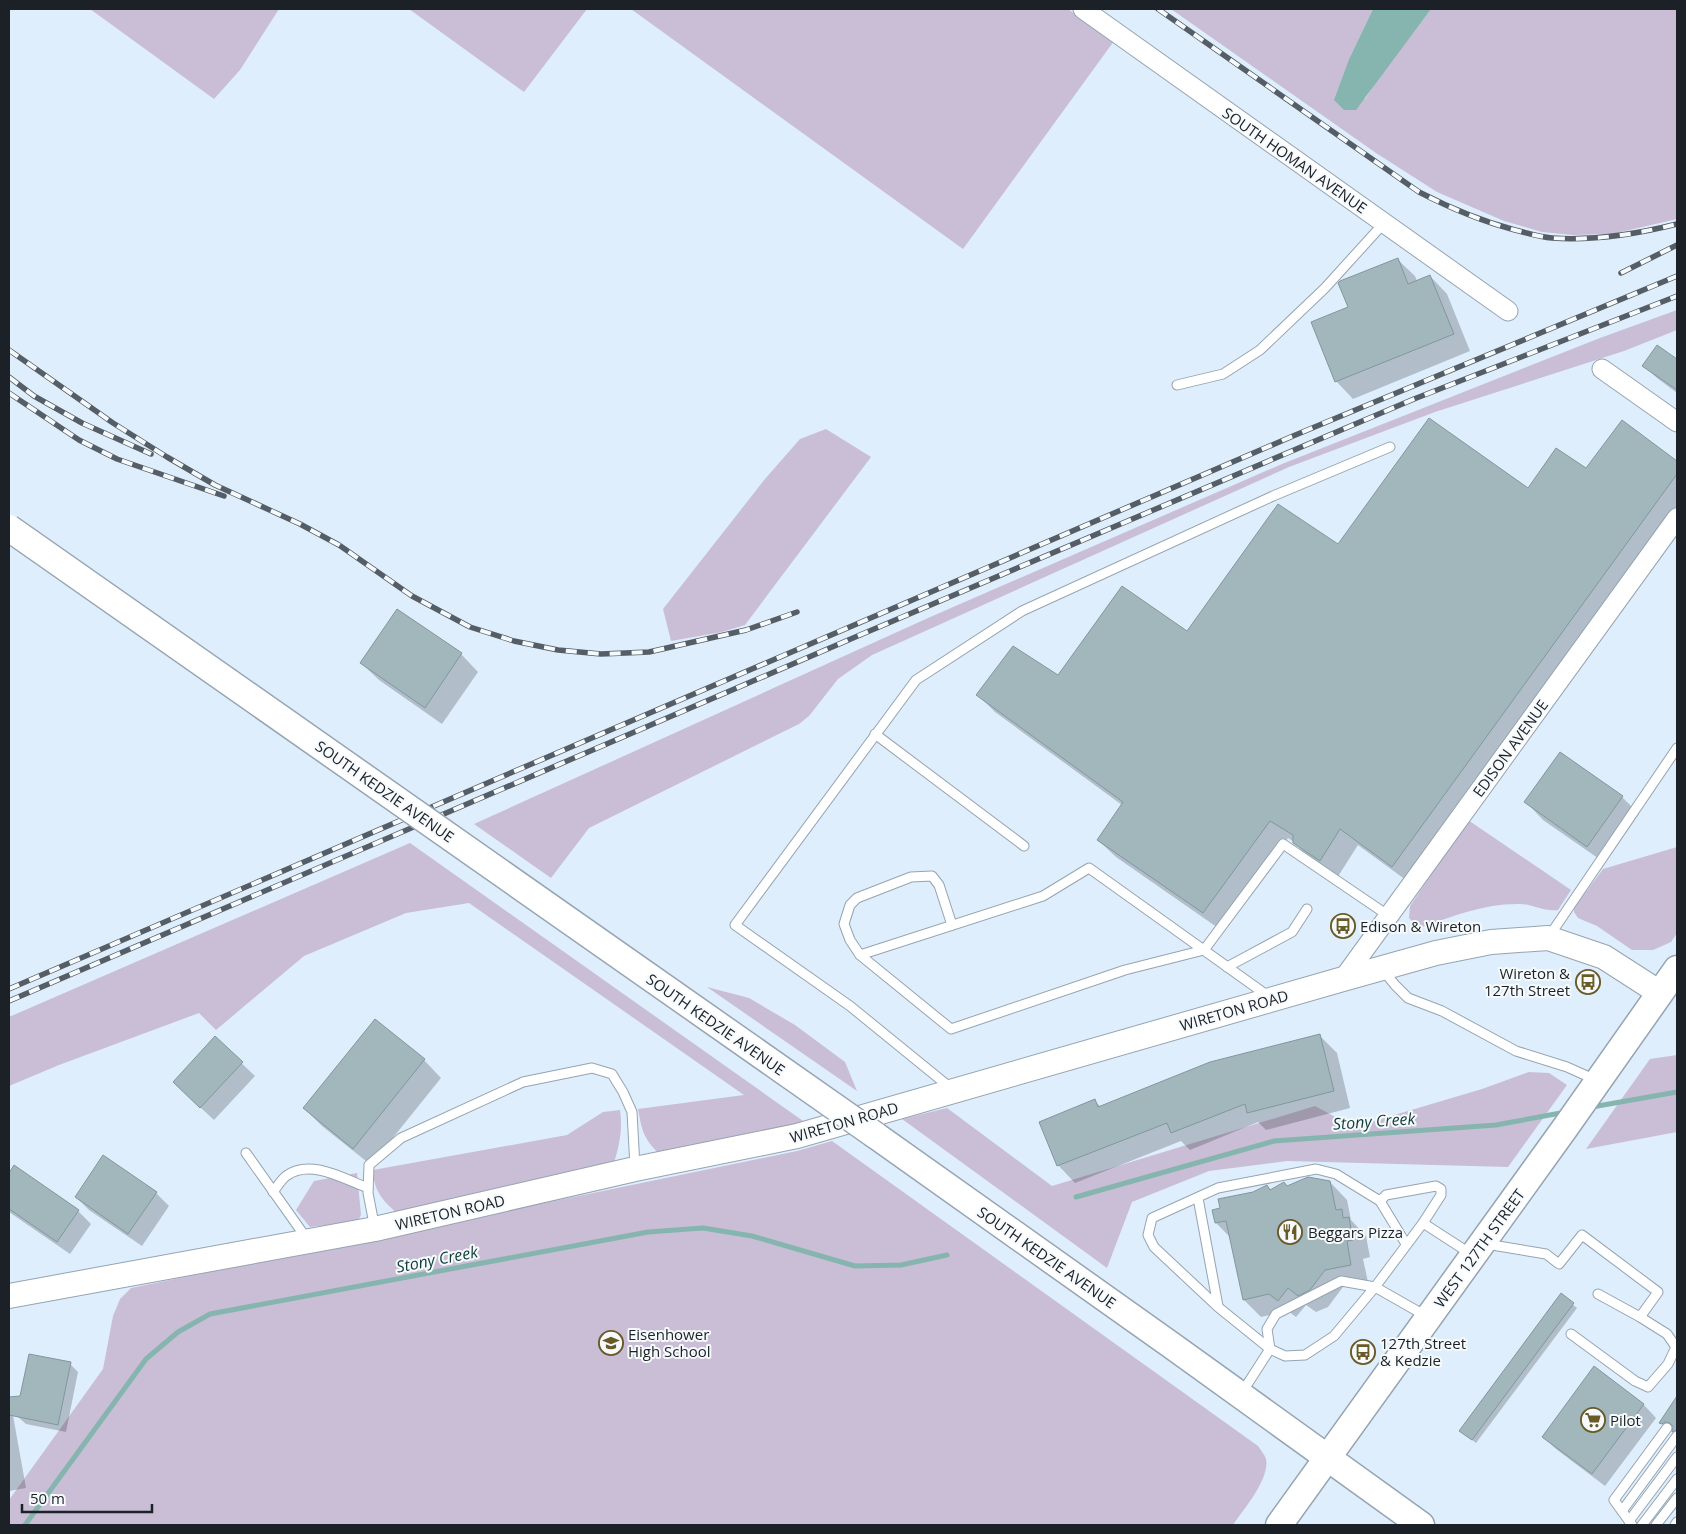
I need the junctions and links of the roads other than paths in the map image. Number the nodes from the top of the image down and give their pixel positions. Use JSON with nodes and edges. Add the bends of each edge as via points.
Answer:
{"nodes":[{"id":1,"x":1083,"y":9,"type":"edge"},
{"id":2,"x":1384,"y":223,"type":"junction"},
{"id":3,"x":1508,"y":311,"type":"dead end"},
{"id":4,"x":1602,"y":369,"type":"dead end"},
{"id":5,"x":1177,"y":385,"type":"dead end"},
{"id":6,"x":1677,"y":422,"type":"edge"},
{"id":7,"x":1390,"y":447,"type":"dead end"},
{"id":8,"x":1677,"y":518,"type":"edge"},
{"id":9,"x":9,"y":528,"type":"edge"},
{"id":10,"x":876,"y":734,"type":"junction"},
{"id":11,"x":1677,"y":748,"type":"edge"},
{"id":12,"x":1024,"y":846,"type":"dead end"},
{"id":13,"x":1307,"y":909,"type":"dead end"},
{"id":14,"x":1389,"y":916,"type":"junction"},
{"id":15,"x":952,"y":925,"type":"junction"},
{"id":16,"x":1548,"y":938,"type":"junction"},
{"id":17,"x":1204,"y":950,"type":"junction"},
{"id":18,"x":860,"y":955,"type":"junction"},
{"id":19,"x":1227,"y":967,"type":"junction"},
{"id":20,"x":1382,"y":968,"type":"junction"},
{"id":21,"x":1677,"y":969,"type":"edge"},
{"id":22,"x":1343,"y":979,"type":"junction"},
{"id":23,"x":1660,"y":993,"type":"junction"},
{"id":24,"x":1273,"y":999,"type":"junction"},
{"id":25,"x":1595,"y":1086,"type":"junction"},
{"id":26,"x":954,"y":1091,"type":"junction"},
{"id":27,"x":246,"y":1153,"type":"dead end"},
{"id":28,"x":635,"y":1170,"type":"junction"},
{"id":29,"x":368,"y":1188,"type":"junction"},
{"id":30,"x":273,"y":1192,"type":"junction"},
{"id":31,"x":1198,"y":1198,"type":"junction"},
{"id":32,"x":1380,"y":1201,"type":"junction"},
{"id":33,"x":1423,"y":1223,"type":"junction"},
{"id":34,"x":375,"y":1229,"type":"junction"},
{"id":35,"x":308,"y":1241,"type":"junction"},
{"id":36,"x":1406,"y":1244,"type":"junction"},
{"id":37,"x":1478,"y":1249,"type":"junction"},
{"id":38,"x":1375,"y":1288,"type":"junction"},
{"id":39,"x":1598,"y":1294,"type":"dead end"},
{"id":40,"x":9,"y":1296,"type":"edge"},
{"id":41,"x":1218,"y":1307,"type":"junction"},
{"id":42,"x":1429,"y":1317,"type":"junction"},
{"id":43,"x":1640,"y":1317,"type":"junction"},
{"id":44,"x":1571,"y":1334,"type":"dead end"},
{"id":45,"x":1270,"y":1349,"type":"junction"},
{"id":46,"x":1240,"y":1396,"type":"junction"},
{"id":47,"x":1667,"y":1428,"type":"dead end"},
{"id":48,"x":1677,"y":1436,"type":"edge"},
{"id":49,"x":1677,"y":1457,"type":"edge"},
{"id":50,"x":1327,"y":1459,"type":"junction"},
{"id":51,"x":1677,"y":1479,"type":"edge"},
{"id":52,"x":1677,"y":1498,"type":"edge"},
{"id":53,"x":1622,"y":1511,"type":"junction"},
{"id":54,"x":1677,"y":1522,"type":"edge"},
{"id":55,"x":1630,"y":1523,"type":"edge"},
{"id":56,"x":1279,"y":1525,"type":"edge"},
{"id":57,"x":1421,"y":1525,"type":"edge"},
{"id":58,"x":1642,"y":1525,"type":"edge"},
{"id":59,"x":1656,"y":1525,"type":"edge"},
{"id":60,"x":1675,"y":1525,"type":"edge"}],
"edges":[{"from":1,"to":2,"type":"street","name":"SOUTH HOMAN AVENUE"},
{"from":2,"to":3,"type":"street","name":"SOUTH HOMAN AVENUE"},
{"from":2,"to":5,"type":"lane","via":[[1325,288],[1260,350],[1223,374]]},
{"from":4,"to":6,"type":"street"},
{"from":7,"to":10,"type":"lane","via":[[1273,496],[1022,611],[916,680]]},
{"from":8,"to":14,"type":"street","name":"EDISON AVENUE"},
{"from":9,"to":46,"type":"main road","name":"SOUTH KEDZIE AVENUE","bridge":true,"via":[[875,1135]]},
{"from":10,"to":12,"type":"lane"},
{"from":10,"to":26,"type":"lane","via":[[736,925],[850,1006]]},
{"from":11,"to":16,"type":"lane"},
{"from":13,"to":19,"type":"lane","via":[[1292,932]]},
{"from":14,"to":17,"type":"lane","via":[[1283,844]]},
{"from":14,"to":22,"type":"street","name":"EDISON AVENUE"},
{"from":15,"to":17,"type":"lane","via":[[1043,896],[1089,868]]},
{"from":15,"to":18,"type":"lane"},
{"from":15,"to":18,"type":"lane","via":[[939,885],[932,876],[911,877],[857,898],[850,905],[844,924]]},
{"from":16,"to":20,"type":"street","name":"WIRETON ROAD","via":[[1492,942]]},
{"from":16,"to":23,"type":"street","name":"WIRETON ROAD","via":[[1604,957]]},
{"from":17,"to":18,"type":"lane","via":[[1125,970],[951,1029]]},
{"from":17,"to":19,"type":"lane"},
{"from":19,"to":24,"type":"lane"},
{"from":20,"to":22,"type":"street","name":"WIRETON ROAD"},
{"from":20,"to":25,"type":"lane","via":[[1408,998],[1450,1015],[1516,1051],[1566,1067]]},
{"from":21,"to":23,"type":"main road","name":"WEST 127TH STREET"},
{"from":22,"to":24,"type":"street","name":"WIRETON ROAD"},
{"from":23,"to":25,"type":"main road","name":"WEST 127TH STREET"},
{"from":24,"to":26,"type":"street","name":"WIRETON ROAD"},
{"from":25,"to":37,"type":"main road","name":"WEST 127TH STREET"},
{"from":26,"to":28,"type":"street","name":"WIRETON ROAD","via":[[797,1136]]},
{"from":27,"to":30,"type":"lane"},
{"from":28,"to":29,"type":"lane","via":[[632,1112],[612,1074],[592,1068],[524,1082],[401,1138],[368,1165]]},
{"from":28,"to":34,"type":"street","name":"WIRETON ROAD"},
{"from":29,"to":30,"type":"lane","via":[[321,1170],[302,1168],[285,1176]]},
{"from":29,"to":34,"type":"lane"},
{"from":30,"to":35,"type":"lane"},
{"from":31,"to":32,"type":"lane","via":[[1218,1188],[1316,1169],[1336,1174]]},
{"from":31,"to":41,"type":"lane"},
{"from":31,"to":41,"type":"lane","via":[[1152,1218],[1148,1236],[1154,1247]]},
{"from":32,"to":33,"type":"lane","via":[[1386,1194],[1436,1186],[1441,1189],[1441,1195]]},
{"from":32,"to":36,"type":"lane"},
{"from":33,"to":36,"type":"lane"},
{"from":33,"to":37,"type":"lane"},
{"from":34,"to":35,"type":"street","name":"WIRETON ROAD"},
{"from":35,"to":40,"type":"street","name":"WIRETON ROAD"},
{"from":36,"to":38,"type":"lane"},
{"from":37,"to":42,"type":"main road","name":"WEST 127TH STREET"},
{"from":37,"to":43,"type":"lane","via":[[1546,1254],[1560,1264],[1582,1235],[1658,1292]]},
{"from":38,"to":42,"type":"lane"},
{"from":38,"to":45,"type":"lane","via":[[1334,1336],[1305,1355],[1285,1356]]},
{"from":38,"to":45,"type":"lane","via":[[1340,1281],[1276,1314],[1267,1329]]},
{"from":39,"to":43,"type":"lane"},
{"from":41,"to":45,"type":"lane"},
{"from":42,"to":50,"type":"main road","name":"WEST 127TH STREET"},
{"from":43,"to":44,"type":"lane","via":[[1667,1334],[1676,1347],[1668,1364],[1648,1387]]},
{"from":45,"to":46,"type":"lane"},
{"from":46,"to":50,"type":"main road","name":"SOUTH KEDZIE AVENUE"},
{"from":47,"to":53,"type":"lane","via":[[1614,1500]]},
{"from":48,"to":53,"type":"lane"},
{"from":49,"to":55,"type":"lane"},
{"from":50,"to":56,"type":"main road","name":"WEST 127TH STREET"},
{"from":50,"to":57,"type":"main road","name":"SOUTH KEDZIE AVENUE"},
{"from":51,"to":58,"type":"lane"},
{"from":52,"to":59,"type":"lane"},
{"from":53,"to":55,"type":"lane"},
{"from":54,"to":60,"type":"lane"}]}
